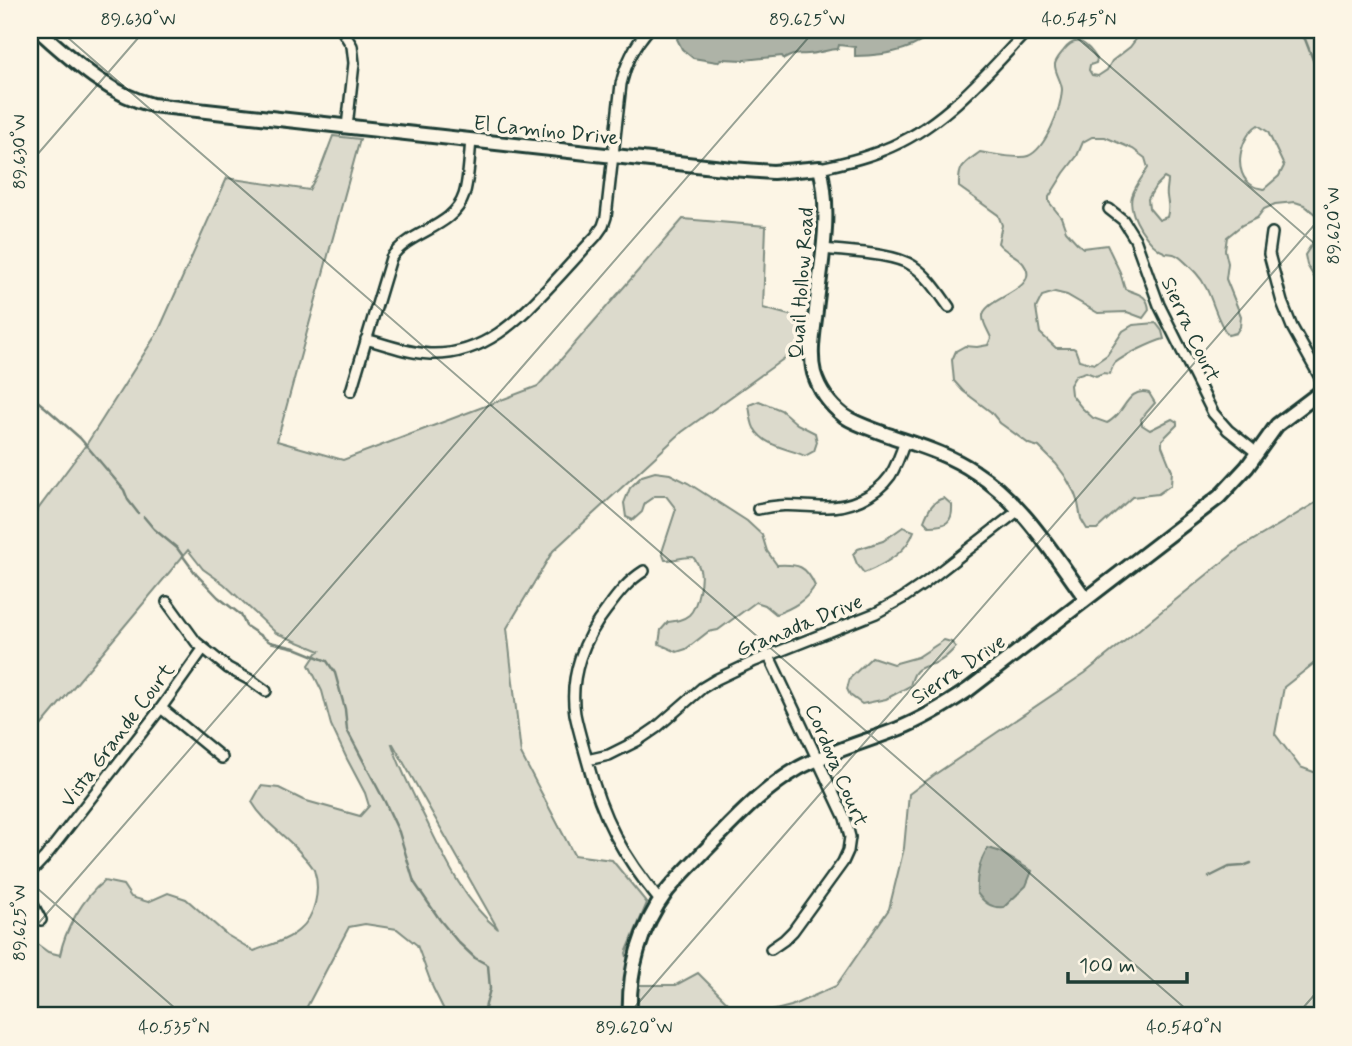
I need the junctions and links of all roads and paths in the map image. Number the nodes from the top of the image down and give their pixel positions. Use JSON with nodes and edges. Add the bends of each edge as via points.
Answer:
{"nodes":[{"id":1,"x":38,"y":30,"type":"edge"},
{"id":2,"x":342,"y":30,"type":"edge"},
{"id":3,"x":648,"y":30,"type":"edge"},
{"id":4,"x":1028,"y":30,"type":"edge"},
{"id":5,"x":347,"y":127,"type":"junction"},
{"id":6,"x":471,"y":141,"type":"junction"},
{"id":7,"x":613,"y":156,"type":"junction"},
{"id":8,"x":820,"y":167,"type":"junction"},
{"id":9,"x":1109,"y":209,"type":"dead end"},
{"id":10,"x":1272,"y":233,"type":"dead end"},
{"id":11,"x":823,"y":249,"type":"junction"},
{"id":12,"x":949,"y":307,"type":"dead end"},
{"id":13,"x":366,"y":339,"type":"junction"},
{"id":14,"x":1322,"y":381,"type":"edge"},
{"id":15,"x":351,"y":391,"type":"dead end"},
{"id":16,"x":1322,"y":391,"type":"edge"},
{"id":17,"x":905,"y":441,"type":"junction"},
{"id":18,"x":1257,"y":453,"type":"junction"},
{"id":19,"x":758,"y":509,"type":"dead end"},
{"id":20,"x":1019,"y":510,"type":"junction"},
{"id":21,"x":644,"y":571,"type":"dead end"},
{"id":22,"x":1086,"y":598,"type":"junction"},
{"id":23,"x":167,"y":602,"type":"dead end"},
{"id":24,"x":204,"y":649,"type":"junction"},
{"id":25,"x":769,"y":656,"type":"junction"},
{"id":26,"x":266,"y":691,"type":"dead end"},
{"id":27,"x":161,"y":708,"type":"junction"},
{"id":28,"x":222,"y":758,"type":"dead end"},
{"id":29,"x":817,"y":759,"type":"junction"},
{"id":30,"x":587,"y":760,"type":"junction"},
{"id":31,"x":30,"y":873,"type":"edge"},
{"id":32,"x":30,"y":899,"type":"edge"},
{"id":33,"x":660,"y":901,"type":"junction"},
{"id":34,"x":41,"y":920,"type":"dead end"},
{"id":35,"x":771,"y":949,"type":"dead end"},
{"id":36,"x":630,"y":1016,"type":"edge"}],
"edges":[{"from":1,"to":5,"type":"street","name":"El Camino Drive","via":[[100,82],[137,102]]},
{"from":2,"to":5,"type":"street","via":[[355,62]]},
{"from":3,"to":7,"type":"street","via":[[625,68]]},
{"from":4,"to":8,"type":"street","name":"El Camino Drive","via":[[927,127],[884,150]]},
{"from":5,"to":6,"type":"street","name":"El Camino Drive"},
{"from":6,"to":7,"type":"street","name":"El Camino Drive"},
{"from":6,"to":13,"type":"street","via":[[463,199],[448,217],[395,252]]},
{"from":7,"to":8,"type":"street","name":"El Camino Drive","via":[[763,172]]},
{"from":7,"to":13,"type":"street","via":[[606,217],[600,231],[512,325],[484,342],[446,353],[416,352]]},
{"from":8,"to":11,"type":"street","name":"Quail Hollow Road","via":[[826,207]]},
{"from":9,"to":18,"type":"street","name":"Sierra Court","via":[[1135,239],[1159,305],[1213,413]]},
{"from":10,"to":14,"type":"street","via":[[1269,254],[1282,302]]},
{"from":11,"to":12,"type":"street","via":[[908,263],[926,277]]},
{"from":11,"to":17,"type":"street","name":"Quail Hollow Road","via":[[812,352],[819,386],[848,418]]},
{"from":13,"to":15,"type":"street"},
{"from":16,"to":18,"type":"street","name":"Sierra Drive","via":[[1277,425]]},
{"from":17,"to":19,"type":"street","via":[[890,475],[865,497],[832,507],[786,504]]},
{"from":17,"to":20,"type":"street","name":"Quail Hollow Road","via":[[975,472]]},
{"from":18,"to":22,"type":"street","name":"Sierra Drive","via":[[1219,497]]},
{"from":20,"to":22,"type":"street","name":"Quail Hollow Road"},
{"from":20,"to":25,"type":"street","name":"Granada Drive","via":[[903,598]]},
{"from":21,"to":30,"type":"street","via":[[622,588],[599,618],[580,656],[574,706]]},
{"from":22,"to":29,"type":"street","name":"Sierra Drive","via":[[936,710],[900,729]]},
{"from":23,"to":24,"type":"street"},
{"from":24,"to":26,"type":"street"},
{"from":24,"to":27,"type":"street","name":"Vista Grande Court"},
{"from":25,"to":29,"type":"street","name":"Cordova Court"},
{"from":25,"to":30,"type":"street","name":"Granada Drive","via":[[702,688],[637,741]]},
{"from":27,"to":28,"type":"street"},
{"from":27,"to":31,"type":"street","name":"Vista Grande Court"},
{"from":29,"to":33,"type":"street","name":"Sierra Drive","via":[[750,805]]},
{"from":29,"to":35,"type":"street","name":"Cordova Court","via":[[845,818],[848,851],[793,931]]},
{"from":30,"to":33,"type":"street","via":[[611,830]]},
{"from":32,"to":34,"type":"street"},
{"from":33,"to":36,"type":"street","name":"Sierra Drive","via":[[640,940],[631,980]]}]}
